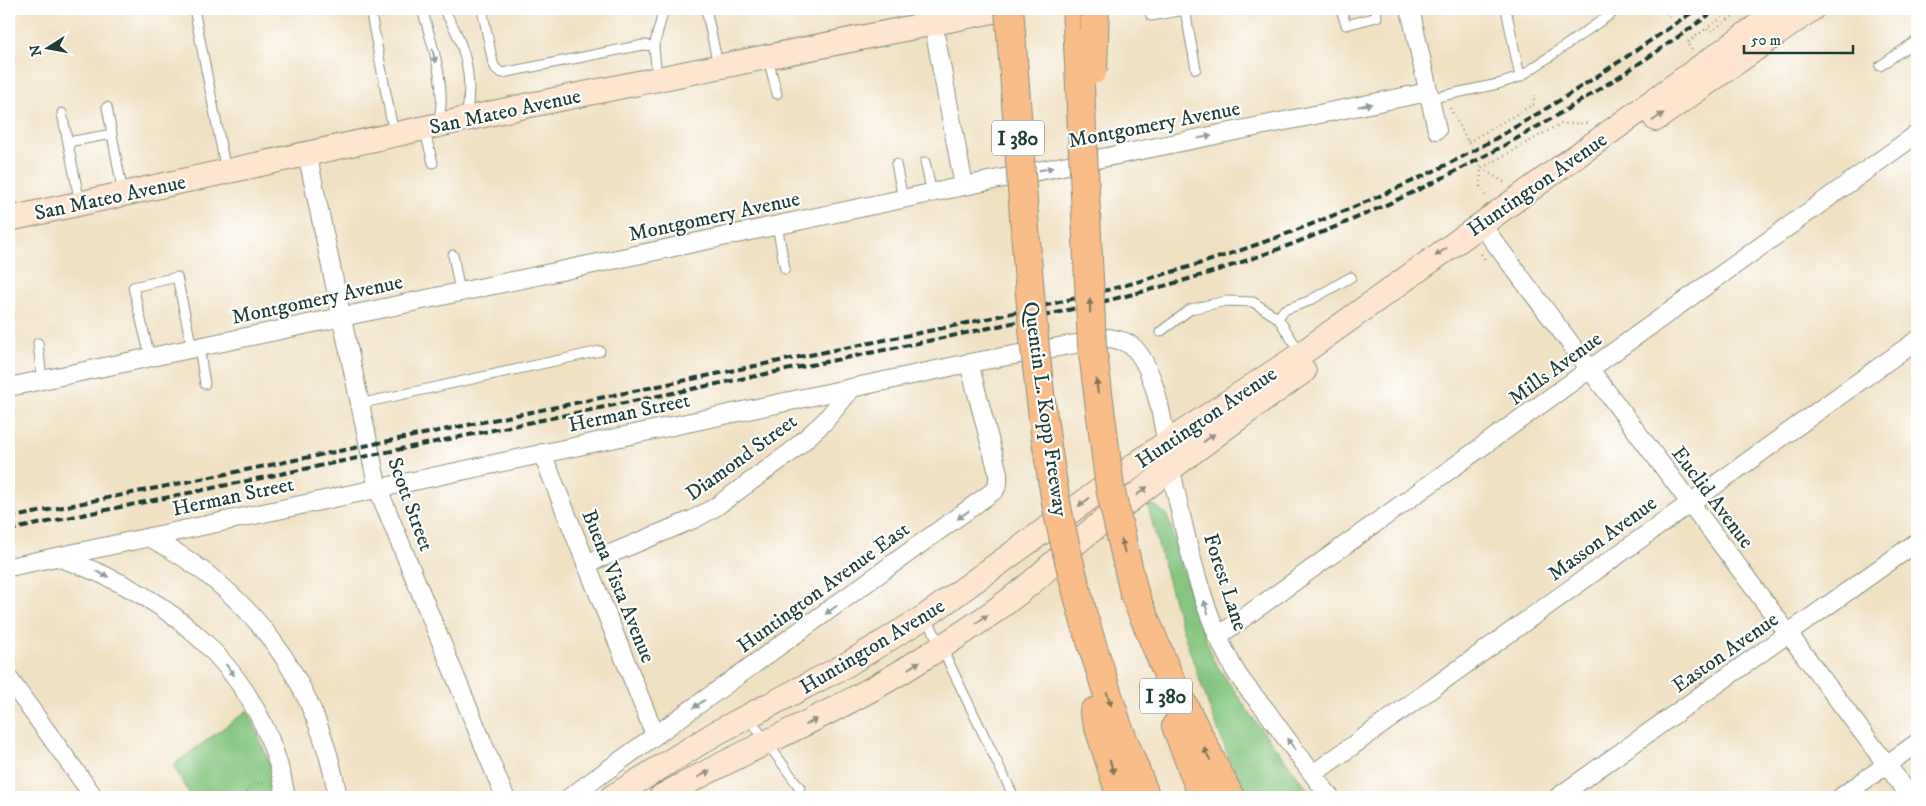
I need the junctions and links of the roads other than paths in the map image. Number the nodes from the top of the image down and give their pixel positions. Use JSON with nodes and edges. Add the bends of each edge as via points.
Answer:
{"nodes":[{"id":1,"x":194,"y":9,"type":"edge"},
{"id":2,"x":370,"y":9,"type":"edge"},
{"id":3,"x":422,"y":9,"type":"edge"},
{"id":4,"x":443,"y":9,"type":"edge"},
{"id":5,"x":482,"y":9,"type":"edge"},
{"id":6,"x":664,"y":9,"type":"edge"},
{"id":7,"x":706,"y":9,"type":"edge"},
{"id":8,"x":991,"y":9,"type":"edge"},
{"id":9,"x":1003,"y":9,"type":"edge"},
{"id":10,"x":1009,"y":9,"type":"edge"},
{"id":11,"x":1076,"y":9,"type":"edge"},
{"id":12,"x":1095,"y":9,"type":"edge"},
{"id":13,"x":1150,"y":9,"type":"edge"},
{"id":14,"x":1341,"y":9,"type":"edge"},
{"id":15,"x":1376,"y":9,"type":"edge"},
{"id":16,"x":1410,"y":9,"type":"edge"},
{"id":17,"x":1506,"y":9,"type":"edge"},
{"id":18,"x":1618,"y":9,"type":"edge"},
{"id":19,"x":1781,"y":9,"type":"edge"},
{"id":20,"x":1812,"y":9,"type":"edge"},
{"id":21,"x":933,"y":19,"type":"junction"},
{"id":22,"x":1917,"y":40,"type":"edge"},
{"id":23,"x":654,"y":46,"type":"junction"},
{"id":24,"x":768,"y":58,"type":"junction"},
{"id":25,"x":1880,"y":66,"type":"dead end"},
{"id":26,"x":718,"y":68,"type":"junction"},
{"id":27,"x":1196,"y":69,"type":"dead end"},
{"id":28,"x":1520,"y":76,"type":"junction"},
{"id":29,"x":658,"y":80,"type":"junction"},
{"id":30,"x":1428,"y":92,"type":"junction"},
{"id":31,"x":777,"y":94,"type":"dead end"},
{"id":32,"x":107,"y":107,"type":"dead end"},
{"id":33,"x":62,"y":113,"type":"dead end"},
{"id":34,"x":465,"y":120,"type":"junction"},
{"id":35,"x":431,"y":127,"type":"junction"},
{"id":36,"x":1437,"y":130,"type":"dead end"},
{"id":37,"x":112,"y":134,"type":"junction"},
{"id":38,"x":394,"y":135,"type":"junction"},
{"id":39,"x":1917,"y":136,"type":"edge"},
{"id":40,"x":68,"y":142,"type":"junction"},
{"id":41,"x":307,"y":153,"type":"junction"},
{"id":42,"x":925,"y":162,"type":"dead end"},
{"id":43,"x":433,"y":164,"type":"dead end"},
{"id":44,"x":896,"y":164,"type":"dead end"},
{"id":45,"x":226,"y":171,"type":"junction"},
{"id":46,"x":964,"y":186,"type":"junction"},
{"id":47,"x":932,"y":193,"type":"junction"},
{"id":48,"x":123,"y":194,"type":"junction"},
{"id":49,"x":903,"y":198,"type":"junction"},
{"id":50,"x":80,"y":203,"type":"junction"},
{"id":51,"x":9,"y":219,"type":"edge"},
{"id":52,"x":777,"y":225,"type":"junction"},
{"id":53,"x":1484,"y":238,"type":"junction"},
{"id":54,"x":453,"y":255,"type":"dead end"},
{"id":55,"x":1088,"y":266,"type":"junction"},
{"id":56,"x":1027,"y":267,"type":"junction"},
{"id":57,"x":785,"y":269,"type":"dead end"},
{"id":58,"x":1351,"y":277,"type":"dead end"},
{"id":59,"x":460,"y":292,"type":"junction"},
{"id":60,"x":341,"y":317,"type":"junction"},
{"id":61,"x":1278,"y":318,"type":"junction"},
{"id":62,"x":1160,"y":332,"type":"dead end"},
{"id":63,"x":1917,"y":340,"type":"edge"},
{"id":64,"x":38,"y":343,"type":"dead end"},
{"id":65,"x":196,"y":348,"type":"junction"},
{"id":66,"x":600,"y":351,"type":"dead end"},
{"id":67,"x":1301,"y":354,"type":"junction"},
{"id":68,"x":150,"y":357,"type":"junction"},
{"id":69,"x":969,"y":363,"type":"junction"},
{"id":70,"x":1590,"y":371,"type":"junction"},
{"id":71,"x":42,"y":380,"type":"junction"},
{"id":72,"x":205,"y":384,"type":"dead end"},
{"id":73,"x":9,"y":387,"type":"edge"},
{"id":74,"x":852,"y":388,"type":"junction"},
{"id":75,"x":359,"y":404,"type":"junction"},
{"id":76,"x":1166,"y":442,"type":"junction"},
{"id":77,"x":542,"y":453,"type":"junction"},
{"id":78,"x":1170,"y":468,"type":"junction"},
{"id":79,"x":378,"y":488,"type":"junction"},
{"id":80,"x":1690,"y":502,"type":"junction"},
{"id":81,"x":149,"y":537,"type":"junction"},
{"id":82,"x":1917,"y":542,"type":"edge"},
{"id":83,"x":56,"y":557,"type":"junction"},
{"id":84,"x":586,"y":564,"type":"junction"},
{"id":85,"x":9,"y":567,"type":"edge"},
{"id":86,"x":1134,"y":593,"type":"junction"},
{"id":87,"x":926,"y":616,"type":"junction"},
{"id":88,"x":1078,"y":628,"type":"junction"},
{"id":89,"x":1788,"y":634,"type":"junction"},
{"id":90,"x":1218,"y":637,"type":"junction"},
{"id":91,"x":942,"y":647,"type":"junction"},
{"id":92,"x":9,"y":679,"type":"edge"},
{"id":93,"x":747,"y":716,"type":"junction"},
{"id":94,"x":655,"y":735,"type":"junction"},
{"id":95,"x":767,"y":742,"type":"junction"},
{"id":96,"x":1917,"y":743,"type":"edge"},
{"id":97,"x":1887,"y":764,"type":"junction"},
{"id":98,"x":1313,"y":774,"type":"junction"},
{"id":99,"x":800,"y":788,"type":"dead end"},
{"id":100,"x":94,"y":797,"type":"edge"},
{"id":101,"x":286,"y":797,"type":"edge"},
{"id":102,"x":338,"y":797,"type":"edge"},
{"id":103,"x":505,"y":797,"type":"edge"},
{"id":104,"x":570,"y":797,"type":"edge"},
{"id":105,"x":612,"y":797,"type":"edge"},
{"id":106,"x":661,"y":797,"type":"edge"},
{"id":107,"x":1014,"y":797,"type":"edge"},
{"id":108,"x":1122,"y":797,"type":"edge"},
{"id":109,"x":1146,"y":797,"type":"edge"},
{"id":110,"x":1203,"y":797,"type":"edge"},
{"id":111,"x":1230,"y":797,"type":"edge"},
{"id":112,"x":1330,"y":797,"type":"edge"},
{"id":113,"x":1558,"y":797,"type":"edge"},
{"id":114,"x":1841,"y":797,"type":"edge"},
{"id":115,"x":1911,"y":797,"type":"edge"}],
"edges":[{"from":1,"to":45,"type":"lane"},
{"from":2,"to":38,"type":"lane"},
{"from":3,"to":35,"type":"lane","one_way":true,"via":[[442,89],[442,108]]},
{"from":4,"to":34,"type":"lane","via":[[460,38],[468,76],[469,101]]},
{"from":5,"to":23,"type":"lane","via":[[493,63],[502,74],[643,45]]},
{"from":6,"to":23,"type":"lane"},
{"from":7,"to":26,"type":"lane"},
{"from":8,"to":56,"type":"highway","bridge":true,"via":[[1006,90]]},
{"from":9,"to":21,"type":"street","name":"San Mateo Avenue"},
{"from":10,"to":56,"type":"highway","name":"Quentin L. Kopp Freeway","number":"I 380","bridge":true},
{"from":11,"to":55,"type":"highway","number":"I 380","bridge":true},
{"from":12,"to":55,"type":"highway","bridge":true},
{"from":13,"to":27,"type":"lane","via":[[1151,16],[1185,10]]},
{"from":14,"to":15,"type":"lane","via":[[1346,25],[1377,17]]},
{"from":16,"to":30,"type":"street"},
{"from":17,"to":28,"type":"lane"},
{"from":18,"to":28,"type":"lane"},
{"from":19,"to":53,"type":"street","name":"Huntington Avenue"},
{"from":53,"to":20,"type":"street","name":"Huntington Avenue","one_way":true},
{"from":21,"to":24,"type":"street","name":"San Mateo Avenue"},
{"from":21,"to":46,"type":"street"},
{"from":22,"to":25,"type":"lane"},
{"from":23,"to":29,"type":"lane"},
{"from":24,"to":26,"type":"street","name":"San Mateo Avenue"},
{"from":24,"to":31,"type":"lane"},
{"from":26,"to":29,"type":"street","name":"San Mateo Avenue"},
{"from":28,"to":30,"type":"lane","via":[[1437,97]]},
{"from":29,"to":34,"type":"street","name":"San Mateo Avenue"},
{"from":30,"to":36,"type":"street"},
{"from":46,"to":30,"type":"street","name":"Montgomery Avenue","one_way":true},
{"from":32,"to":37,"type":"lane"},
{"from":33,"to":40,"type":"lane"},
{"from":34,"to":35,"type":"street","name":"San Mateo Avenue"},
{"from":35,"to":38,"type":"street","name":"San Mateo Avenue"},
{"from":35,"to":43,"type":"lane"},
{"from":37,"to":40,"type":"lane"},
{"from":37,"to":48,"type":"lane"},
{"from":38,"to":41,"type":"street","name":"San Mateo Avenue"},
{"from":39,"to":70,"type":"street","name":"Mills Avenue"},
{"from":40,"to":50,"type":"lane"},
{"from":41,"to":45,"type":"street","name":"San Mateo Avenue"},
{"from":41,"to":60,"type":"street","name":"Scott Street"},
{"from":42,"to":47,"type":"lane"},
{"from":44,"to":49,"type":"lane"},
{"from":45,"to":48,"type":"street","name":"San Mateo Avenue"},
{"from":46,"to":47,"type":"street","name":"Montgomery Avenue"},
{"from":47,"to":49,"type":"street","name":"Montgomery Avenue"},
{"from":48,"to":50,"type":"street","name":"San Mateo Avenue"},
{"from":49,"to":52,"type":"street","name":"Montgomery Avenue"},
{"from":50,"to":51,"type":"street","name":"San Mateo Avenue"},
{"from":52,"to":57,"type":"lane"},
{"from":52,"to":59,"type":"street","name":"Montgomery Avenue"},
{"from":53,"to":67,"type":"street","name":"Huntington Avenue","one_way":true},
{"from":53,"to":70,"type":"street","name":"Euclid Avenue"},
{"from":78,"to":53,"type":"street","name":"Huntington Avenue","one_way":true},
{"from":54,"to":59,"type":"lane"},
{"from":86,"to":55,"type":"highway","number":"I 380","one_way":true,"bridge":true,"via":[[1110,488],[1092,338]]},
{"from":56,"to":88,"type":"highway","name":"Quentin L. Kopp Freeway","number":"I 380","bridge":true,"via":[[1052,535]]},
{"from":58,"to":61,"type":"lane","via":[[1310,301],[1284,310]]},
{"from":59,"to":60,"type":"street","name":"Montgomery Avenue"},
{"from":60,"to":65,"type":"street","name":"Montgomery Avenue"},
{"from":60,"to":75,"type":"street","name":"Scott Street"},
{"from":61,"to":62,"type":"lane","via":[[1253,302],[1226,301],[1191,309]]},
{"from":61,"to":67,"type":"lane"},
{"from":63,"to":80,"type":"street","name":"Masson Avenue"},
{"from":64,"to":71,"type":"lane"},
{"from":65,"to":68,"type":"street","name":"Montgomery Avenue"},
{"from":65,"to":68,"type":"lane","via":[[177,278],[168,279],[133,287]]},
{"from":65,"to":72,"type":"lane"},
{"from":66,"to":75,"type":"lane"},
{"from":67,"to":76,"type":"street","name":"Huntington Avenue"},
{"from":68,"to":71,"type":"street","name":"Montgomery Avenue"},
{"from":69,"to":74,"type":"street","name":"Herman Street"},
{"from":69,"to":76,"type":"street","name":"Herman Street","via":[[1095,339],[1124,341],[1144,362]]},
{"from":69,"to":94,"type":"street","name":"Huntington Avenue East","one_way":true,"via":[[998,473],[998,483],[988,497]]},
{"from":70,"to":80,"type":"street","name":"Euclid Avenue"},
{"from":70,"to":90,"type":"street","name":"Mills Avenue"},
{"from":71,"to":73,"type":"street","name":"Montgomery Avenue"},
{"from":74,"to":77,"type":"street","name":"Herman Street"},
{"from":74,"to":84,"type":"street","name":"Diamond Street","via":[[831,414],[791,452],[714,508]]},
{"from":75,"to":79,"type":"street","name":"Scott Street"},
{"from":76,"to":78,"type":"street","name":"Herman Street"},
{"from":76,"to":87,"type":"street","name":"Huntington Avenue","one_way":true},
{"from":77,"to":79,"type":"street","name":"Herman Street"},
{"from":77,"to":84,"type":"street","name":"Buena Vista Avenue"},
{"from":90,"to":78,"type":"street","name":"Forest Lane","one_way":true,"via":[[1206,608]]},
{"from":91,"to":78,"type":"street","name":"Huntington Avenue","one_way":true,"via":[[1029,584]]},
{"from":79,"to":81,"type":"street","name":"Herman Street"},
{"from":79,"to":103,"type":"street","name":"Scott Street"},
{"from":80,"to":89,"type":"street","name":"Euclid Avenue"},
{"from":80,"to":98,"type":"street","name":"Masson Avenue"},
{"from":81,"to":83,"type":"street","name":"Herman Street"},
{"from":81,"to":102,"type":"street","via":[[216,581],[279,648],[297,676],[318,723]]},
{"from":82,"to":89,"type":"street","name":"Easton Avenue"},
{"from":83,"to":85,"type":"street","name":"Herman Street"},
{"from":83,"to":101,"type":"street","one_way":true,"via":[[130,588],[180,619],[205,641],[244,689],[259,716],[273,746]]},
{"from":84,"to":94,"type":"street","name":"Buena Vista Avenue"},
{"from":86,"to":110,"type":"highway","number":"I 380"},
{"from":111,"to":86,"type":"highway","one_way":true,"via":[[1169,677]]},
{"from":87,"to":91,"type":"lane"},
{"from":87,"to":93,"type":"street","name":"Huntington Avenue","via":[[846,665]]},
{"from":88,"to":108,"type":"highway","one_way":true},
{"from":88,"to":109,"type":"highway","number":"I 380","one_way":true},
{"from":89,"to":97,"type":"street","name":"Euclid Avenue"},
{"from":89,"to":113,"type":"street","name":"Easton Avenue"},
{"from":98,"to":90,"type":"street","name":"Forest Lane","one_way":true,"via":[[1234,669]]},
{"from":95,"to":91,"type":"street","name":"Huntington Avenue","one_way":true,"via":[[846,704]]},
{"from":91,"to":107,"type":"lane"},
{"from":92,"to":100,"type":"street"},
{"from":93,"to":95,"type":"lane"},
{"from":93,"to":105,"type":"street","name":"Huntington Avenue"},
{"from":94,"to":104,"type":"street","name":"Huntington Avenue East"},
{"from":95,"to":99,"type":"lane"},
{"from":106,"to":95,"type":"street","name":"Huntington Avenue","one_way":true},
{"from":96,"to":97,"type":"street"},
{"from":97,"to":114,"type":"street"},
{"from":97,"to":115,"type":"street","name":"Euclid Avenue"},
{"from":98,"to":112,"type":"street","name":"Forest Lane"}]}
